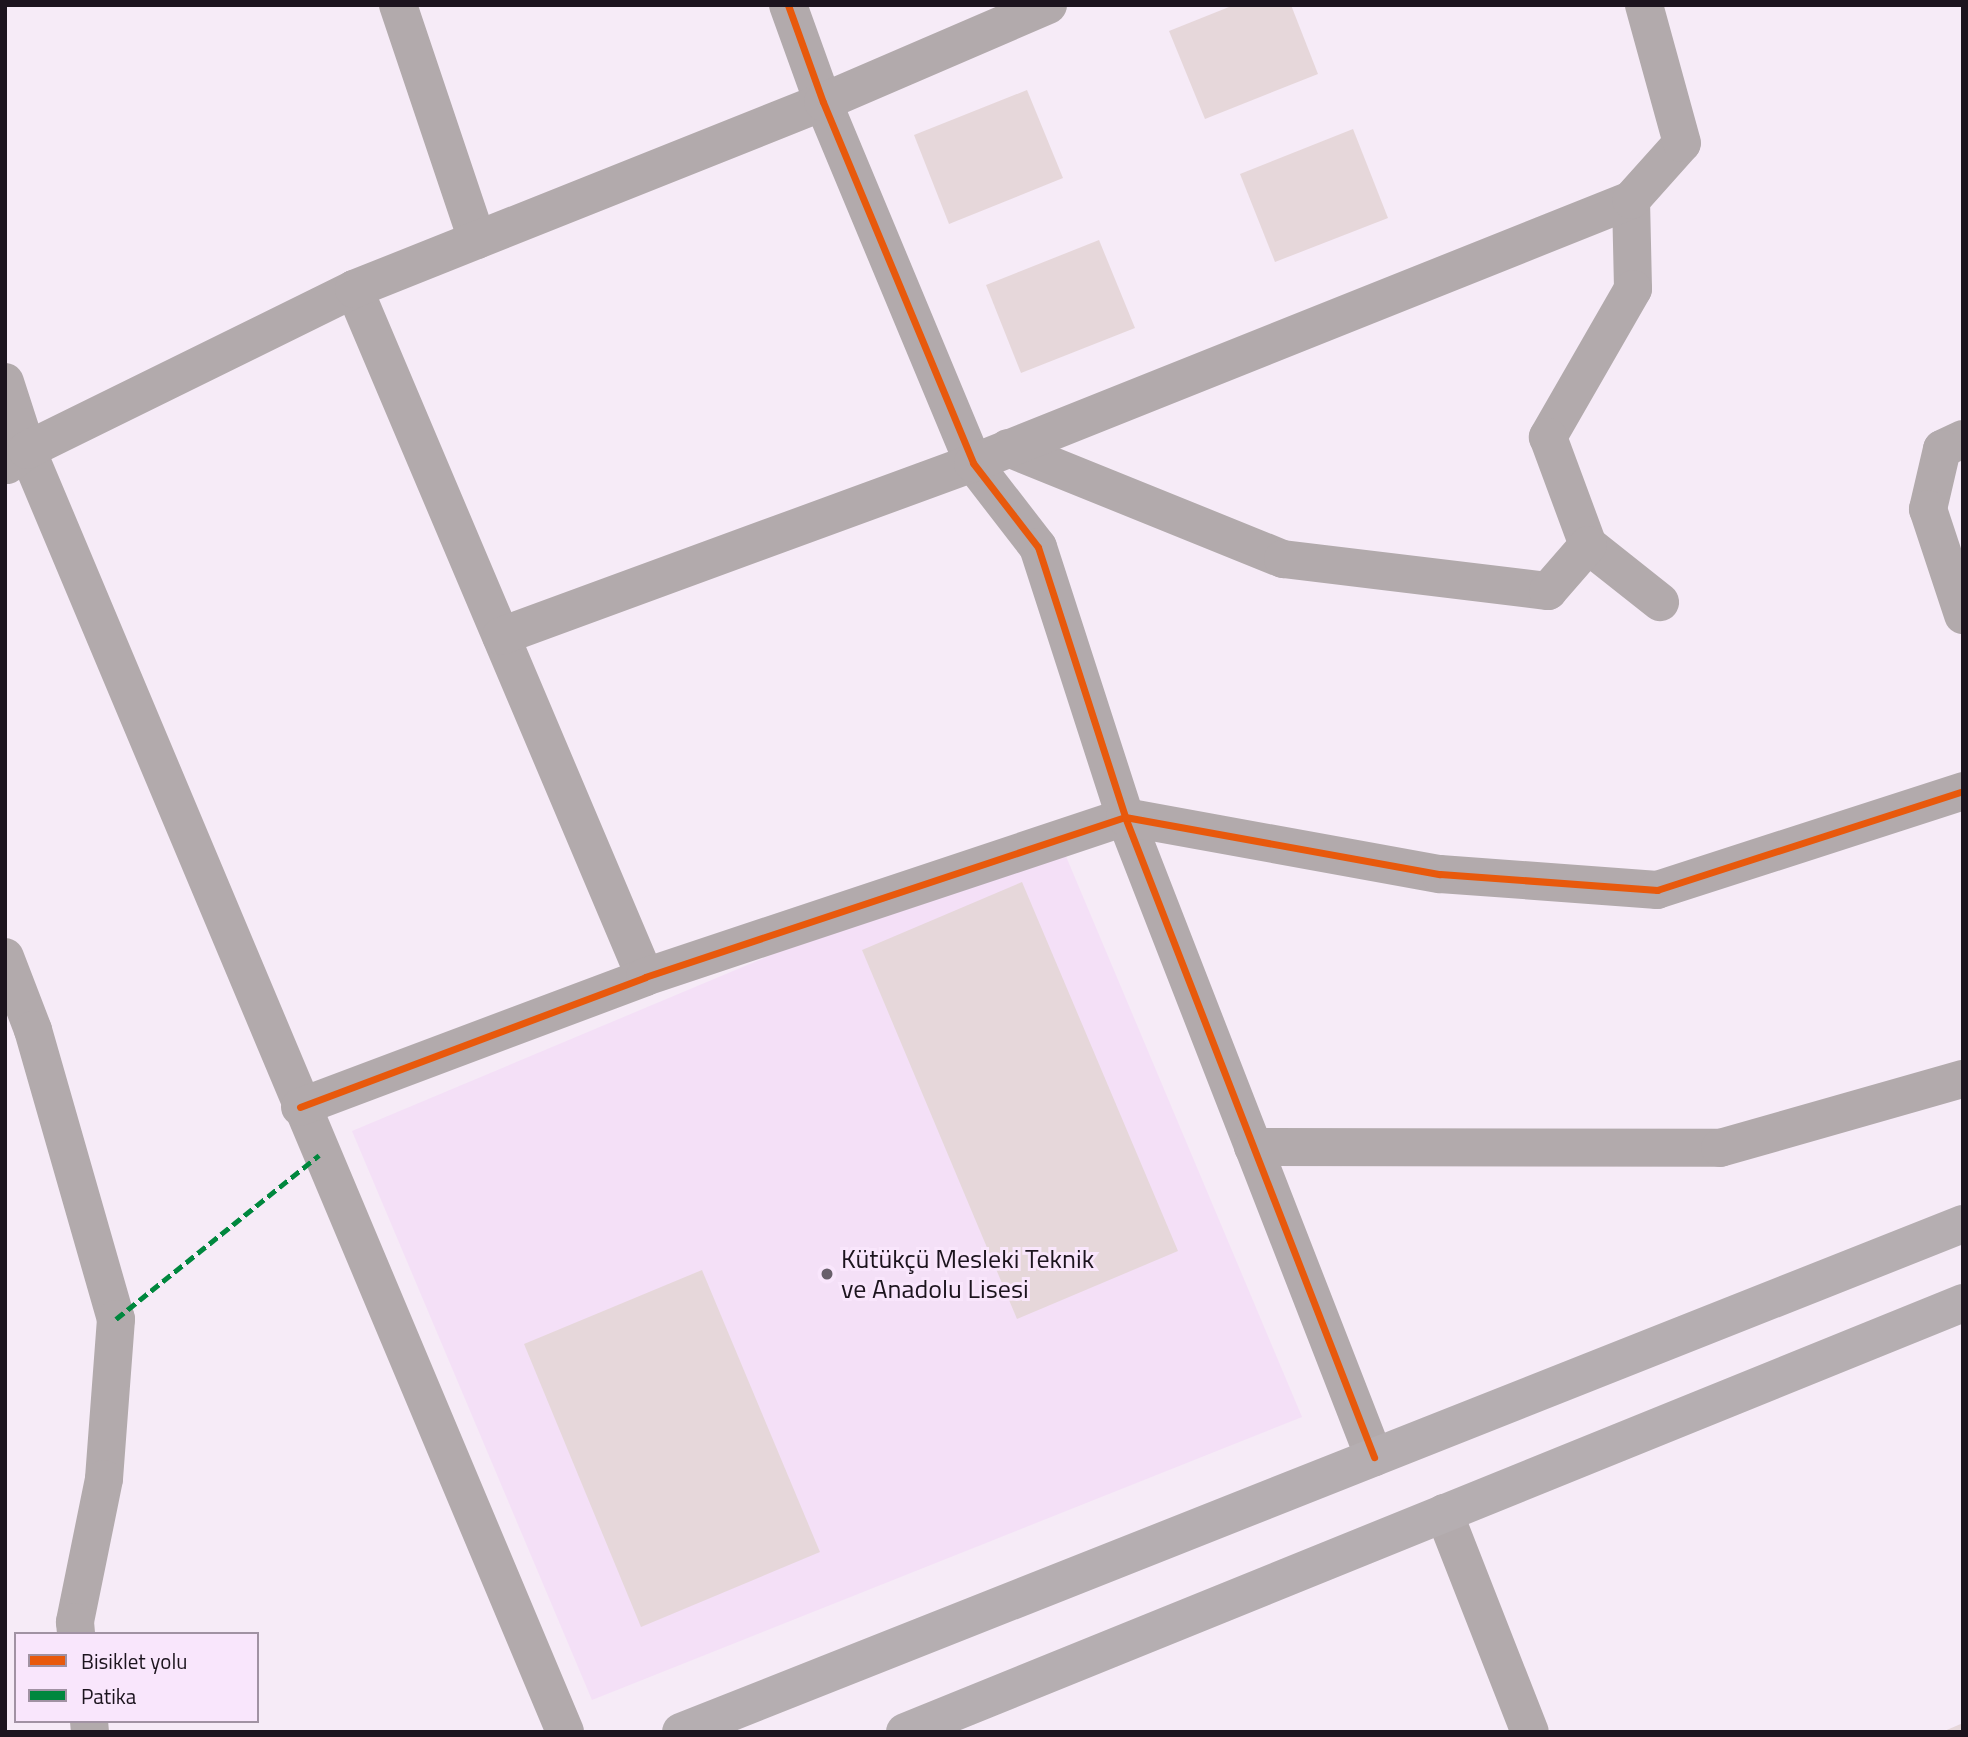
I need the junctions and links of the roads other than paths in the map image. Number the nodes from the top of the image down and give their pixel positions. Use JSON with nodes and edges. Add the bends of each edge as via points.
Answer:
{"nodes":[{"id":1,"x":398,"y":5,"type":"edge"},
{"id":2,"x":788,"y":5,"type":"edge"},
{"id":3,"x":1048,"y":5,"type":"edge"},
{"id":4,"x":1644,"y":5,"type":"edge"},
{"id":5,"x":823,"y":102,"type":"junction"},
{"id":6,"x":1631,"y":200,"type":"junction"},
{"id":7,"x":477,"y":240,"type":"junction"},
{"id":8,"x":354,"y":289,"type":"junction"},
{"id":9,"x":5,"y":382,"type":"edge"},
{"id":10,"x":1963,"y":439,"type":"edge"},
{"id":11,"x":1008,"y":448,"type":"junction"},
{"id":12,"x":16,"y":458,"type":"edge"},
{"id":13,"x":973,"y":463,"type":"junction"},
{"id":14,"x":1588,"y":545,"type":"junction"},
{"id":15,"x":1660,"y":602,"type":"dead end"},
{"id":16,"x":1963,"y":615,"type":"edge"},
{"id":17,"x":501,"y":636,"type":"junction"},
{"id":18,"x":1963,"y":791,"type":"edge"},
{"id":19,"x":1125,"y":817,"type":"junction"},
{"id":20,"x":5,"y":957,"type":"edge"},
{"id":21,"x":645,"y":977,"type":"junction"},
{"id":22,"x":1963,"y":1079,"type":"edge"},
{"id":23,"x":300,"y":1107,"type":"junction"},
{"id":24,"x":1253,"y":1147,"type":"junction"},
{"id":25,"x":1963,"y":1224,"type":"edge"},
{"id":26,"x":1963,"y":1303,"type":"edge"},
{"id":27,"x":1374,"y":1457,"type":"junction"},
{"id":28,"x":1444,"y":1513,"type":"junction"},
{"id":29,"x":76,"y":1632,"type":"edge"},
{"id":30,"x":565,"y":1732,"type":"edge"},
{"id":31,"x":681,"y":1732,"type":"edge"},
{"id":32,"x":905,"y":1732,"type":"edge"},
{"id":33,"x":1530,"y":1732,"type":"edge"}],
"edges":[{"from":1,"to":7,"type":"street"},
{"from":2,"to":5,"type":"street"},
{"from":3,"to":5,"type":"street"},
{"from":4,"to":6,"type":"street","via":[[1682,144]]},
{"from":5,"to":7,"type":"street"},
{"from":5,"to":13,"type":"street"},
{"from":6,"to":11,"type":"street"},
{"from":6,"to":14,"type":"street","via":[[1633,289],[1548,437]]},
{"from":7,"to":8,"type":"street"},
{"from":8,"to":12,"type":"street"},
{"from":8,"to":17,"type":"street"},
{"from":9,"to":12,"type":"street"},
{"from":10,"to":16,"type":"street","via":[[1942,449],[1928,509]]},
{"from":11,"to":13,"type":"street"},
{"from":11,"to":14,"type":"street","via":[[1283,559],[1548,591]]},
{"from":12,"to":23,"type":"street"},
{"from":13,"to":17,"type":"street"},
{"from":13,"to":19,"type":"street","via":[[1038,547]]},
{"from":14,"to":15,"type":"street"},
{"from":17,"to":21,"type":"street"},
{"from":18,"to":19,"type":"street","via":[[1657,890],[1440,874]]},
{"from":19,"to":21,"type":"street"},
{"from":19,"to":24,"type":"street"},
{"from":20,"to":29,"type":"street","via":[[33,1030],[116,1319],[104,1479]]},
{"from":21,"to":23,"type":"street"},
{"from":22,"to":24,"type":"street","via":[[1720,1148]]},
{"from":23,"to":30,"type":"street"},
{"from":24,"to":27,"type":"street"},
{"from":25,"to":27,"type":"main road"},
{"from":26,"to":28,"type":"main road"},
{"from":27,"to":31,"type":"main road"},
{"from":28,"to":32,"type":"main road"},
{"from":28,"to":33,"type":"street"}]}
